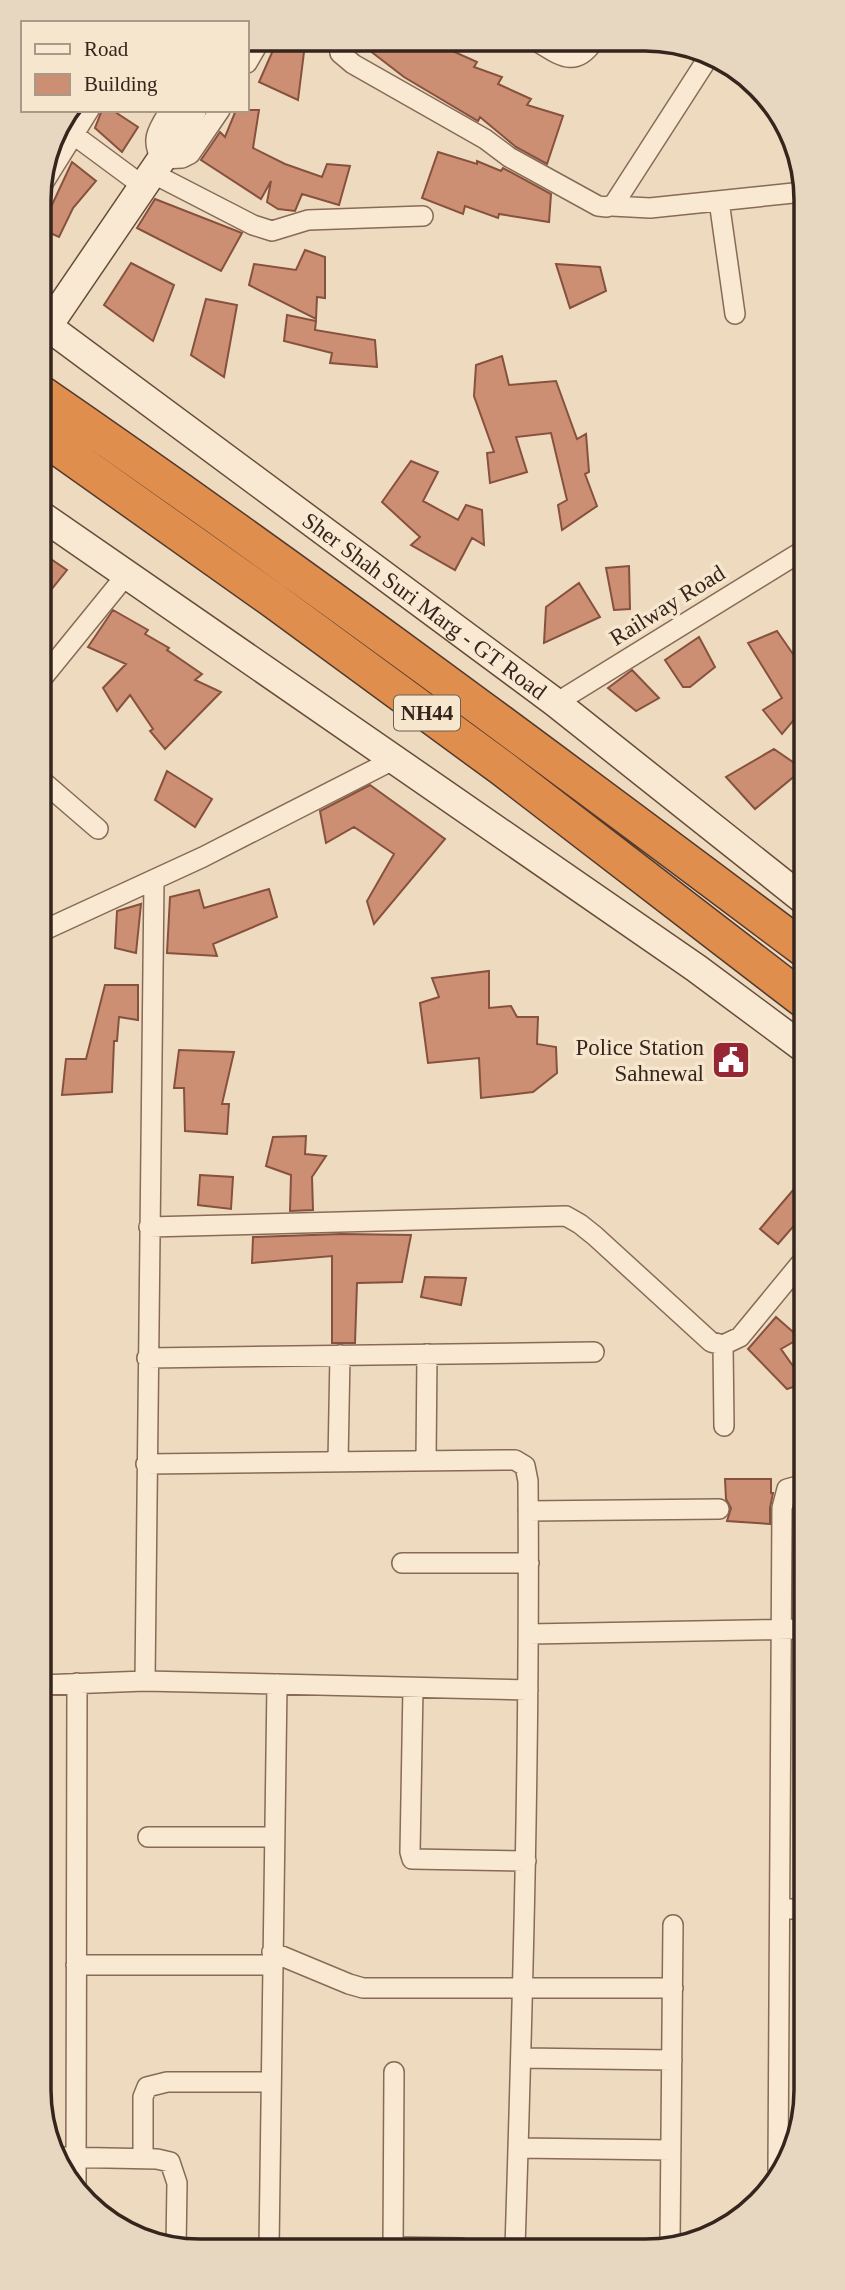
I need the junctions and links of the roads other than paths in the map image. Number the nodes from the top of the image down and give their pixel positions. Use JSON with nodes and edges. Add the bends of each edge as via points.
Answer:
{"nodes":[{"id":1,"x":340,"y":51,"type":"edge"},
{"id":2,"x":553,"y":51,"type":"edge"},
{"id":3,"x":586,"y":51,"type":"edge"},
{"id":4,"x":704,"y":63,"type":"edge"},
{"id":5,"x":88,"y":112,"type":"edge"},
{"id":6,"x":169,"y":112,"type":"edge"},
{"id":7,"x":191,"y":112,"type":"edge"},
{"id":8,"x":219,"y":112,"type":"edge"},
{"id":9,"x":74,"y":135,"type":"junction"},
{"id":10,"x":55,"y":165,"type":"edge"},
{"id":11,"x":158,"y":165,"type":"junction"},
{"id":12,"x":794,"y":193,"type":"edge"},
{"id":13,"x":719,"y":201,"type":"junction"},
{"id":14,"x":611,"y":206,"type":"junction"},
{"id":15,"x":423,"y":216,"type":"dead end"},
{"id":16,"x":735,"y":314,"type":"dead end"},
{"id":17,"x":51,"y":315,"type":"edge"},
{"id":18,"x":51,"y":335,"type":"edge"},
{"id":19,"x":51,"y":400,"type":"edge"},
{"id":20,"x":51,"y":443,"type":"edge"},
{"id":21,"x":51,"y":522,"type":"edge"},
{"id":22,"x":794,"y":556,"type":"edge"},
{"id":23,"x":127,"y":574,"type":"junction"},
{"id":24,"x":51,"y":667,"type":"edge"},
{"id":25,"x":556,"y":703,"type":"junction"},
{"id":26,"x":395,"y":759,"type":"junction"},
{"id":27,"x":51,"y":788,"type":"edge"},
{"id":28,"x":98,"y":829,"type":"dead end"},
{"id":29,"x":154,"y":880,"type":"junction"},
{"id":30,"x":794,"y":892,"type":"edge"},
{"id":31,"x":51,"y":927,"type":"edge"},
{"id":32,"x":794,"y":941,"type":"edge"},
{"id":33,"x":794,"y":993,"type":"edge"},
{"id":34,"x":794,"y":1041,"type":"edge"},
{"id":35,"x":149,"y":1227,"type":"junction"},
{"id":36,"x":794,"y":1271,"type":"edge"},
{"id":37,"x":723,"y":1346,"type":"junction"},
{"id":38,"x":594,"y":1352,"type":"dead end"},
{"id":39,"x":427,"y":1354,"type":"junction"},
{"id":40,"x":340,"y":1355,"type":"junction"},
{"id":41,"x":147,"y":1358,"type":"junction"},
{"id":42,"x":724,"y":1426,"type":"dead end"},
{"id":43,"x":426,"y":1461,"type":"junction"},
{"id":44,"x":338,"y":1462,"type":"junction"},
{"id":45,"x":146,"y":1464,"type":"junction"},
{"id":46,"x":794,"y":1485,"type":"edge"},
{"id":47,"x":719,"y":1509,"type":"dead end"},
{"id":48,"x":528,"y":1511,"type":"junction"},
{"id":49,"x":402,"y":1563,"type":"dead end"},
{"id":50,"x":529,"y":1563,"type":"junction"},
{"id":51,"x":781,"y":1629,"type":"junction"},
{"id":52,"x":794,"y":1629,"type":"edge"},
{"id":53,"x":529,"y":1634,"type":"junction"},
{"id":54,"x":145,"y":1681,"type":"junction"},
{"id":55,"x":77,"y":1683,"type":"junction"},
{"id":56,"x":51,"y":1684,"type":"edge"},
{"id":57,"x":277,"y":1684,"type":"junction"},
{"id":58,"x":413,"y":1688,"type":"junction"},
{"id":59,"x":528,"y":1690,"type":"junction"},
{"id":60,"x":148,"y":1837,"type":"dead end"},
{"id":61,"x":274,"y":1837,"type":"junction"},
{"id":62,"x":526,"y":1861,"type":"junction"},
{"id":63,"x":780,"y":1909,"type":"junction"},
{"id":64,"x":794,"y":1909,"type":"edge"},
{"id":65,"x":673,"y":1925,"type":"dead end"},
{"id":66,"x":272,"y":1959,"type":"junction"},
{"id":67,"x":76,"y":1965,"type":"junction"},
{"id":68,"x":523,"y":1987,"type":"junction"},
{"id":69,"x":673,"y":1987,"type":"junction"},
{"id":70,"x":521,"y":2059,"type":"junction"},
{"id":71,"x":672,"y":2060,"type":"junction"},
{"id":72,"x":394,"y":2072,"type":"dead end"},
{"id":73,"x":271,"y":2082,"type":"junction"},
{"id":74,"x":518,"y":2148,"type":"junction"},
{"id":75,"x":671,"y":2150,"type":"junction"},
{"id":76,"x":781,"y":2152,"type":"edge"},
{"id":77,"x":68,"y":2157,"type":"edge"},
{"id":78,"x":143,"y":2158,"type":"junction"},
{"id":79,"x":176,"y":2237,"type":"edge"},
{"id":80,"x":670,"y":2237,"type":"edge"},
{"id":81,"x":269,"y":2239,"type":"edge"},
{"id":82,"x":393,"y":2239,"type":"edge"},
{"id":83,"x":515,"y":2239,"type":"edge"}],
"edges":[{"from":1,"to":14,"type":"street","via":[[353,64],[509,157],[598,205]]},
{"from":2,"to":3,"type":"street","via":[[573,58]]},
{"from":4,"to":14,"type":"street"},
{"from":5,"to":9,"type":"street"},
{"from":6,"to":11,"type":"street","via":[[155,137]]},
{"from":7,"to":11,"type":"street"},
{"from":8,"to":11,"type":"street","via":[[190,154]]},
{"from":9,"to":10,"type":"street"},
{"from":9,"to":11,"type":"street"},
{"from":11,"to":15,"type":"street","via":[[253,225],[272,231],[308,220]]},
{"from":11,"to":17,"type":"street"},
{"from":12,"to":13,"type":"street"},
{"from":13,"to":14,"type":"street","via":[[650,208]]},
{"from":13,"to":16,"type":"street"},
{"from":18,"to":25,"type":"street","name":"Sher Shah Suri Marg - GT Road"},
{"from":19,"to":32,"type":"highway","name":"Sher Shah Suri Marg - GT Road","number":"NH44","via":[[514,731]]},
{"from":20,"to":33,"type":"highway","number":"NH44","via":[[502,768]]},
{"from":21,"to":23,"type":"street"},
{"from":22,"to":25,"type":"street","name":"Railway Road"},
{"from":23,"to":24,"type":"street"},
{"from":23,"to":26,"type":"street"},
{"from":25,"to":30,"type":"street","name":"Sher Shah Suri Marg - GT Road"},
{"from":26,"to":29,"type":"street"},
{"from":26,"to":34,"type":"street"},
{"from":27,"to":28,"type":"street"},
{"from":29,"to":31,"type":"street"},
{"from":29,"to":35,"type":"street"},
{"from":35,"to":37,"type":"street","via":[[566,1216],[595,1236],[711,1342]]},
{"from":35,"to":41,"type":"street"},
{"from":36,"to":37,"type":"street","via":[[740,1337]]},
{"from":37,"to":42,"type":"street"},
{"from":38,"to":39,"type":"street"},
{"from":39,"to":40,"type":"street"},
{"from":39,"to":43,"type":"street"},
{"from":40,"to":41,"type":"street"},
{"from":40,"to":44,"type":"street"},
{"from":41,"to":45,"type":"street"},
{"from":43,"to":44,"type":"street"},
{"from":43,"to":48,"type":"street","via":[[520,1462],[527,1472]]},
{"from":44,"to":45,"type":"street"},
{"from":45,"to":54,"type":"street"},
{"from":46,"to":51,"type":"street","via":[[784,1494]]},
{"from":47,"to":48,"type":"street"},
{"from":48,"to":50,"type":"street"},
{"from":49,"to":50,"type":"street"},
{"from":50,"to":53,"type":"street"},
{"from":51,"to":52,"type":"street"},
{"from":51,"to":53,"type":"street"},
{"from":51,"to":63,"type":"street"},
{"from":53,"to":59,"type":"street"},
{"from":54,"to":55,"type":"street"},
{"from":54,"to":57,"type":"street"},
{"from":55,"to":56,"type":"street"},
{"from":55,"to":67,"type":"street"},
{"from":57,"to":58,"type":"street"},
{"from":57,"to":61,"type":"street"},
{"from":58,"to":59,"type":"street"},
{"from":58,"to":62,"type":"street","via":[[412,1859]]},
{"from":59,"to":62,"type":"street"},
{"from":60,"to":61,"type":"street"},
{"from":61,"to":66,"type":"street"},
{"from":62,"to":68,"type":"street"},
{"from":63,"to":64,"type":"street"},
{"from":63,"to":76,"type":"street"},
{"from":65,"to":69,"type":"street"},
{"from":66,"to":67,"type":"street"},
{"from":66,"to":68,"type":"street","via":[[363,1987]]},
{"from":66,"to":73,"type":"street"},
{"from":67,"to":77,"type":"street"},
{"from":68,"to":69,"type":"street"},
{"from":68,"to":70,"type":"street"},
{"from":69,"to":71,"type":"street"},
{"from":70,"to":71,"type":"street"},
{"from":70,"to":74,"type":"street"},
{"from":71,"to":75,"type":"street"},
{"from":72,"to":82,"type":"street"},
{"from":73,"to":78,"type":"street","via":[[167,2082],[147,2087]]},
{"from":73,"to":81,"type":"street"},
{"from":74,"to":75,"type":"street"},
{"from":74,"to":83,"type":"street"},
{"from":75,"to":80,"type":"street"},
{"from":77,"to":78,"type":"street"},
{"from":78,"to":79,"type":"street","via":[[164,2160],[174,2168]]}]}
